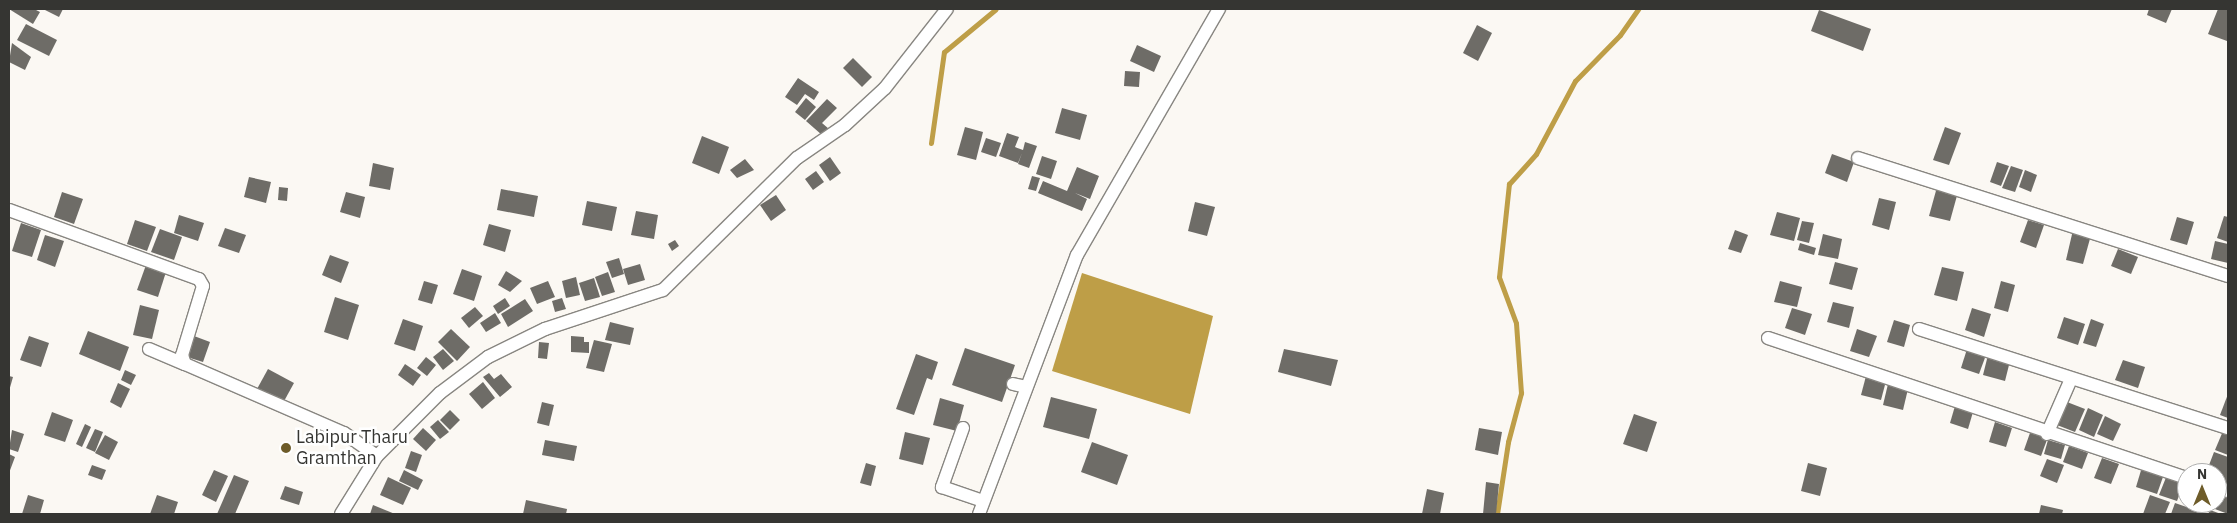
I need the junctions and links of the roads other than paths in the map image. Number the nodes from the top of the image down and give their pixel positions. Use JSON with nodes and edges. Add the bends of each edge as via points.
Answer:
{"nodes":[{"id":1,"x":947,"y":9,"type":"edge"},
{"id":2,"x":1219,"y":9,"type":"edge"},
{"id":3,"x":1858,"y":158,"type":"dead end"},
{"id":4,"x":9,"y":210,"type":"edge"},
{"id":5,"x":2228,"y":276,"type":"edge"},
{"id":6,"x":1919,"y":329,"type":"dead end"},
{"id":7,"x":1768,"y":338,"type":"dead end"},
{"id":8,"x":149,"y":349,"type":"dead end"},
{"id":9,"x":185,"y":364,"type":"junction"},
{"id":10,"x":2071,"y":379,"type":"junction"},
{"id":11,"x":963,"y":428,"type":"dead end"},
{"id":12,"x":2228,"y":428,"type":"edge"},
{"id":13,"x":2047,"y":434,"type":"junction"},
{"id":14,"x":377,"y":456,"type":"junction"},
{"id":15,"x":2177,"y":475,"type":"edge"},
{"id":16,"x":983,"y":501,"type":"junction"},
{"id":17,"x":341,"y":514,"type":"edge"},
{"id":18,"x":979,"y":514,"type":"edge"}],
"edges":[{"from":1,"to":14,"type":"street","via":[[885,88],[845,125],[797,158],[663,290],[545,329],[488,357],[440,393]]},
{"from":2,"to":16,"type":"street","via":[[1076,255],[1019,386]]},
{"from":3,"to":5,"type":"street"},
{"from":4,"to":9,"type":"street","via":[[199,279],[203,286],[182,355]]},
{"from":6,"to":10,"type":"street"},
{"from":7,"to":13,"type":"street"},
{"from":8,"to":9,"type":"street"},
{"from":9,"to":14,"type":"street","via":[[344,433]]},
{"from":10,"to":12,"type":"street"},
{"from":10,"to":13,"type":"street"},
{"from":11,"to":16,"type":"street","via":[[942,487]]},
{"from":13,"to":15,"type":"street"},
{"from":14,"to":17,"type":"street"},
{"from":16,"to":18,"type":"street"}]}
